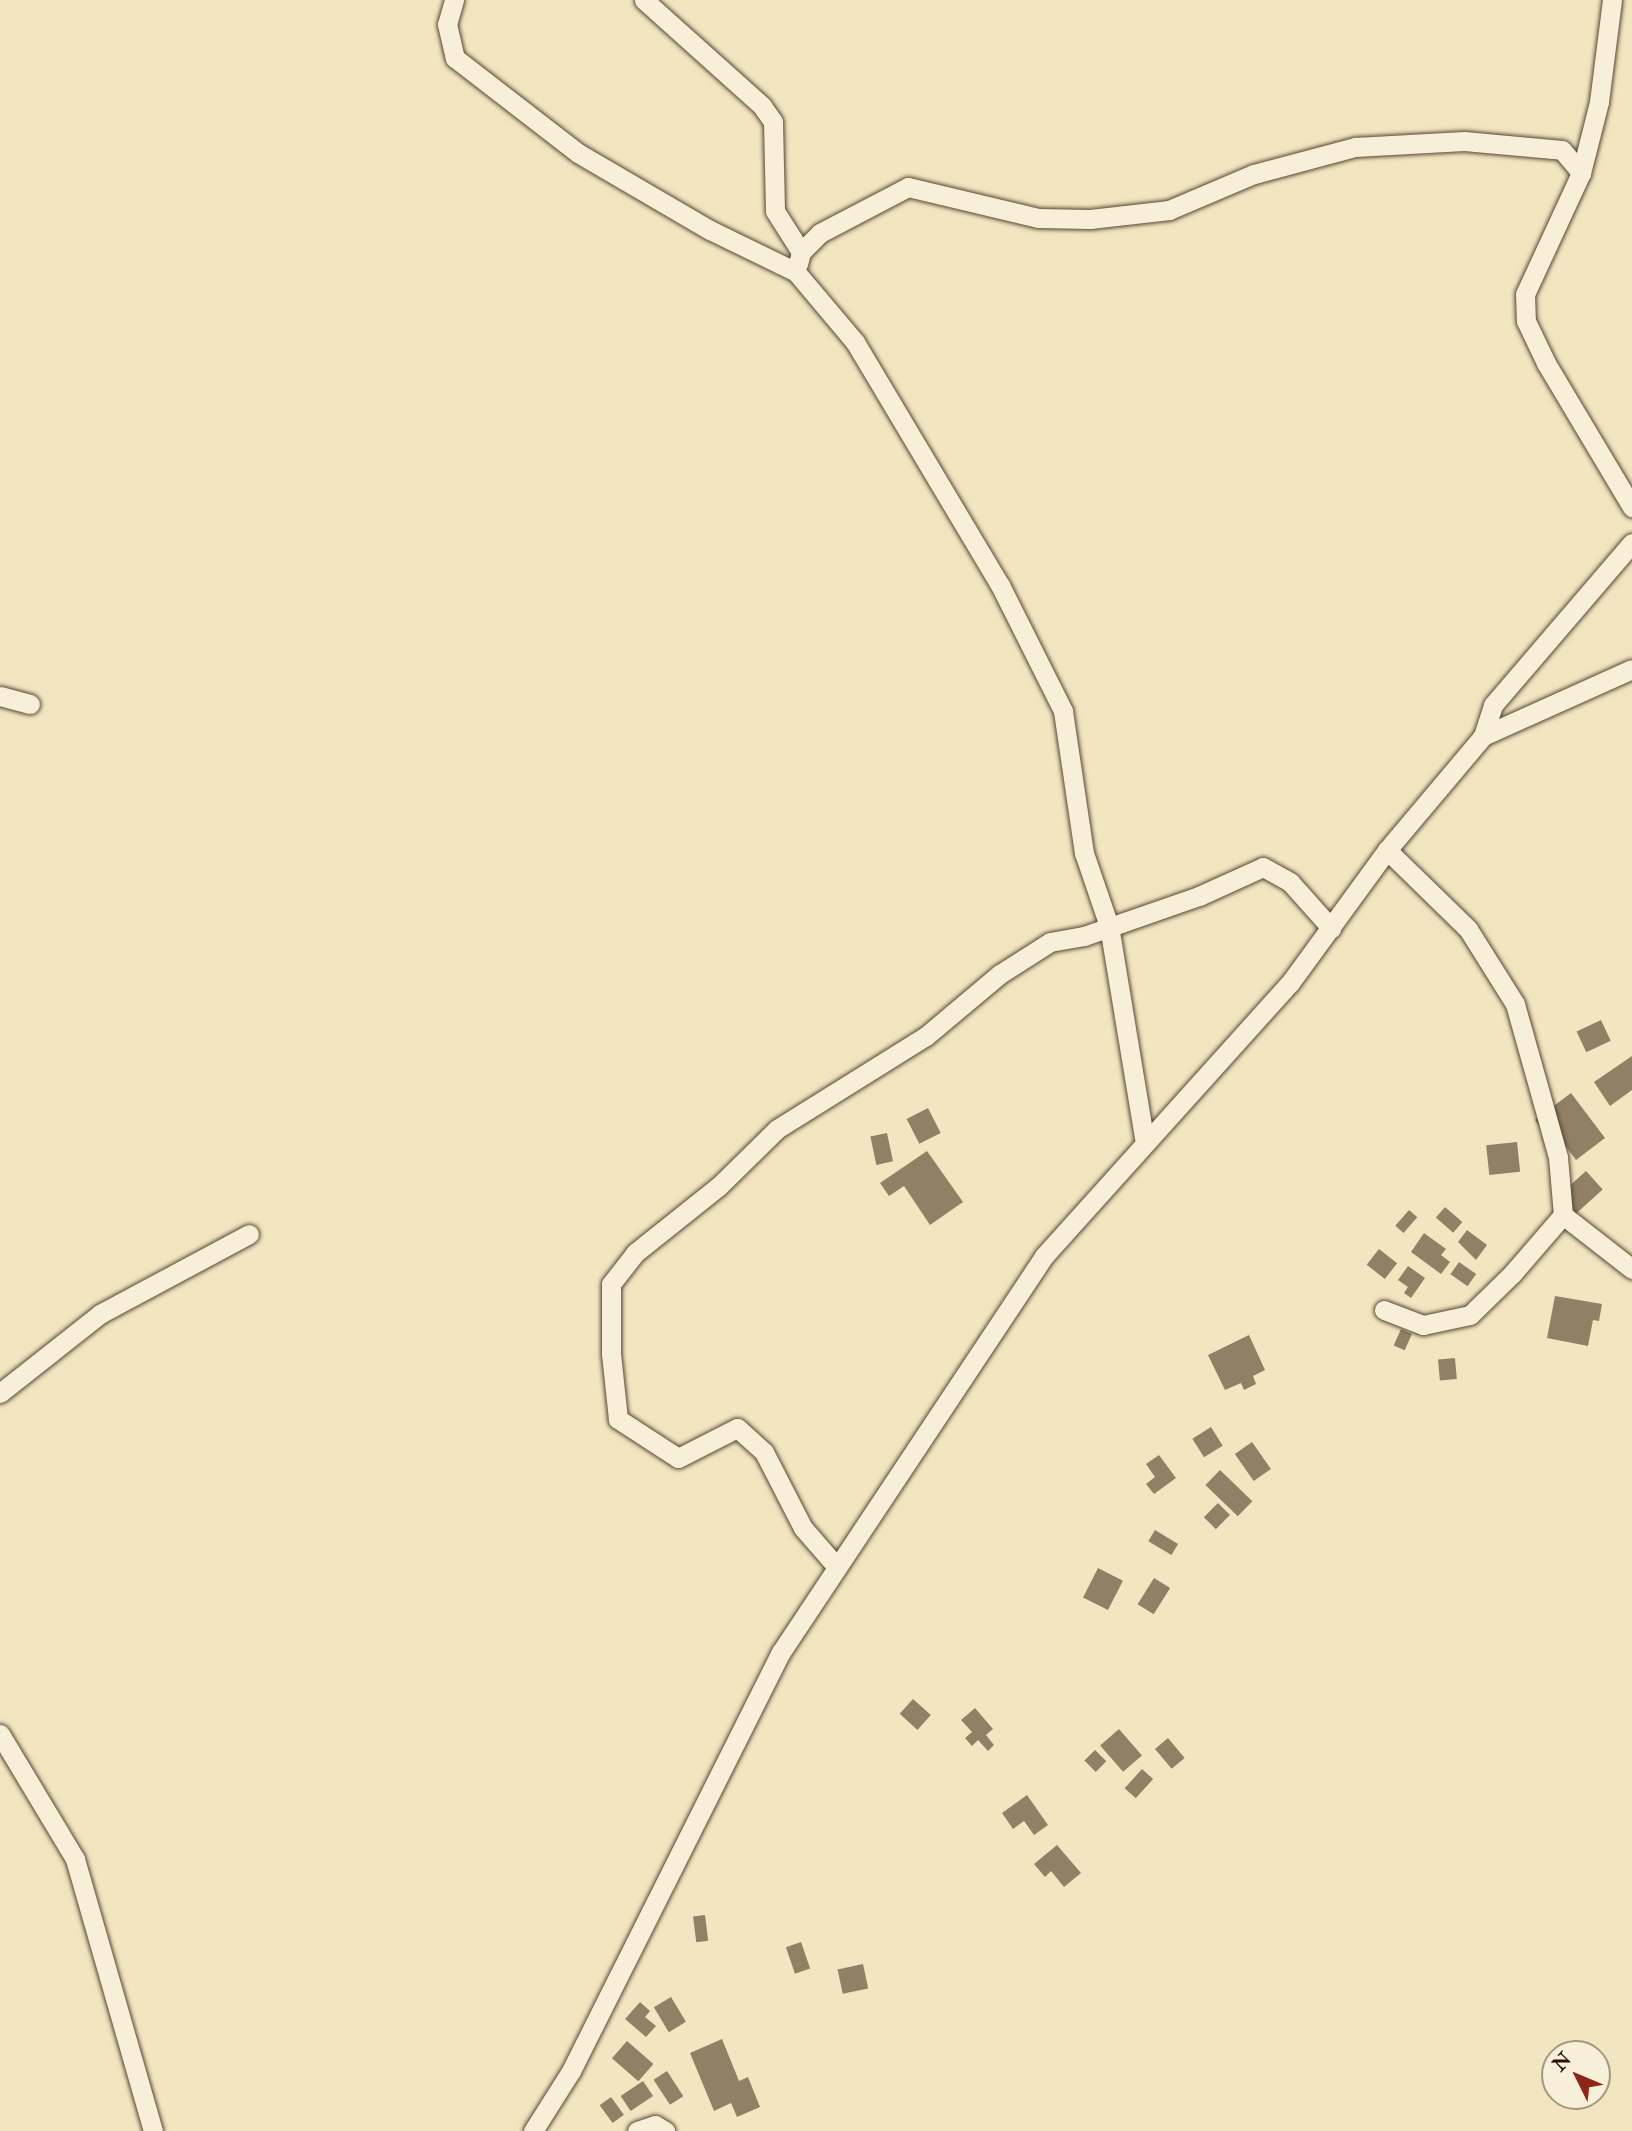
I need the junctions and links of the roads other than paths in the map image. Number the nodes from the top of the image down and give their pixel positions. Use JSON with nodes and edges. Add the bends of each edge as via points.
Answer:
{"nodes":[{"id":1,"x":454,"y":0,"type":"edge"},
{"id":2,"x":644,"y":0,"type":"edge"},
{"id":3,"x":1612,"y":0,"type":"edge"},
{"id":4,"x":1581,"y":173,"type":"junction"},
{"id":5,"x":798,"y":262,"type":"junction"},
{"id":6,"x":1632,"y":507,"type":"edge"},
{"id":7,"x":1632,"y":543,"type":"edge"},
{"id":8,"x":1632,"y":669,"type":"edge"},
{"id":9,"x":0,"y":696,"type":"edge"},
{"id":10,"x":30,"y":704,"type":"dead end"},
{"id":11,"x":1483,"y":736,"type":"junction"},
{"id":12,"x":1387,"y":850,"type":"junction"},
{"id":13,"x":1109,"y":926,"type":"junction"},
{"id":14,"x":1331,"y":928,"type":"junction"},
{"id":15,"x":1145,"y":1143,"type":"junction"},
{"id":16,"x":1563,"y":1215,"type":"junction"},
{"id":17,"x":248,"y":1234,"type":"dead end"},
{"id":18,"x":1632,"y":1269,"type":"edge"},
{"id":19,"x":1384,"y":1310,"type":"dead end"},
{"id":20,"x":0,"y":1394,"type":"edge"},
{"id":21,"x":837,"y":1567,"type":"junction"},
{"id":22,"x":0,"y":1734,"type":"edge"},
{"id":23,"x":153,"y":2131,"type":"edge"},
{"id":24,"x":533,"y":2131,"type":"edge"},
{"id":25,"x":637,"y":2131,"type":"edge"},
{"id":26,"x":666,"y":2131,"type":"edge"}],
"edges":[{"from":1,"to":5,"type":"street","via":[[447,24],[455,58],[579,153],[710,230]]},
{"from":2,"to":5,"type":"street","via":[[762,106],[773,122],[775,211]]},
{"from":3,"to":4,"type":"street","via":[[1599,102]]},
{"from":4,"to":5,"type":"street","via":[[1562,150],[1464,141],[1355,147],[1254,174],[1169,210],[1090,219],[1038,218],[908,187],[820,233]]},
{"from":4,"to":6,"type":"street","via":[[1525,294],[1526,321],[1552,374]]},
{"from":5,"to":13,"type":"street","via":[[855,342],[1000,585],[1063,711],[1084,853]]},
{"from":7,"to":11,"type":"street","via":[[1493,705]]},
{"from":8,"to":11,"type":"street"},
{"from":9,"to":10,"type":"street"},
{"from":11,"to":12,"type":"street"},
{"from":12,"to":14,"type":"street"},
{"from":12,"to":16,"type":"street","via":[[1468,929],[1515,1004],[1558,1157]]},
{"from":13,"to":14,"type":"street","via":[[1199,896],[1264,867],[1290,882]]},
{"from":13,"to":15,"type":"street"},
{"from":13,"to":21,"type":"street","via":[[1050,942],[1000,974],[926,1036],[777,1129],[719,1186],[635,1253],[611,1284],[611,1353],[618,1419],[678,1458],[737,1428],[764,1452],[803,1528]]},
{"from":14,"to":15,"type":"street","via":[[1290,983]]},
{"from":15,"to":21,"type":"street","via":[[1044,1256]]},
{"from":16,"to":18,"type":"street"},
{"from":16,"to":19,"type":"street","via":[[1512,1275],[1469,1315],[1423,1325]]},
{"from":17,"to":20,"type":"street","via":[[100,1314]]},
{"from":21,"to":24,"type":"street","via":[[781,1652],[571,2071]]},
{"from":22,"to":23,"type":"street","via":[[75,1859]]},
{"from":25,"to":26,"type":"street","via":[[655,2125]]}]}
